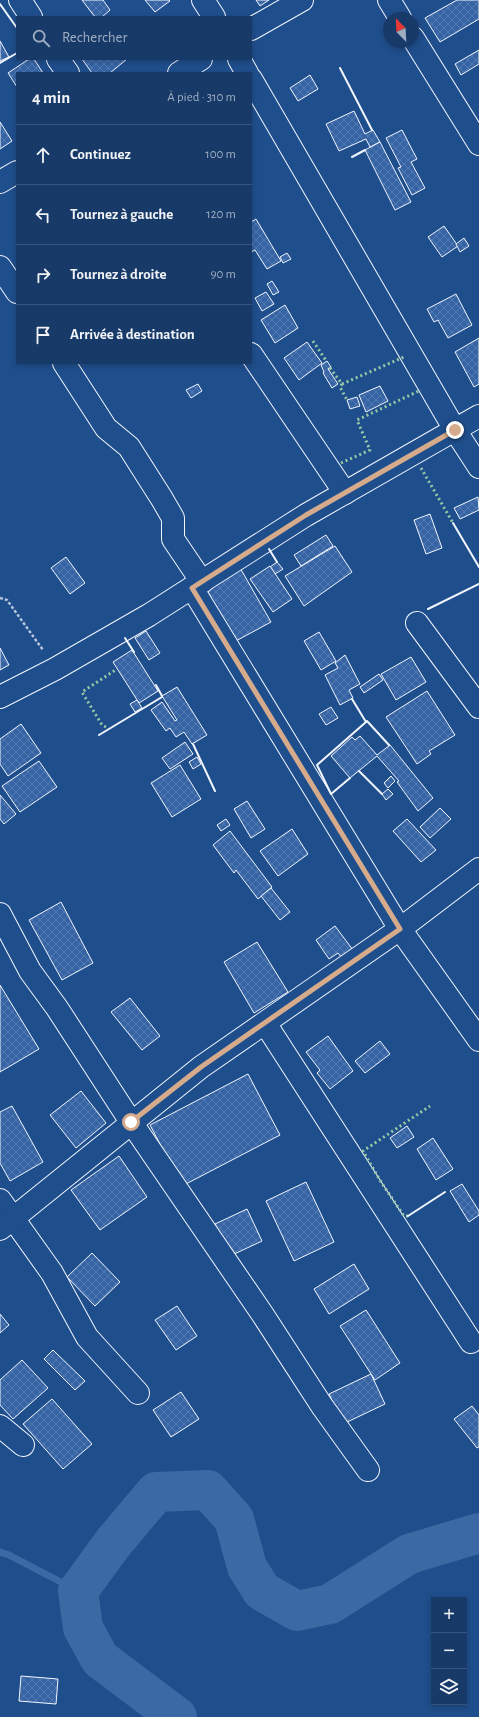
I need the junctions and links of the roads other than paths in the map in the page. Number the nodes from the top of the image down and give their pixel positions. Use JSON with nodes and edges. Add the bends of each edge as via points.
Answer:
{"nodes":[{"id":1,"x":20,"y":0,"type":"edge"},
{"id":2,"x":203,"y":0,"type":"edge"},
{"id":3,"x":302,"y":0,"type":"edge"},
{"id":4,"x":389,"y":0,"type":"edge"},
{"id":5,"x":396,"y":12,"type":"edge"},
{"id":6,"x":30,"y":16,"type":"edge"},
{"id":7,"x":213,"y":16,"type":"edge"},
{"id":8,"x":252,"y":28,"type":"edge"},
{"id":9,"x":419,"y":48,"type":"edge"},
{"id":10,"x":59,"y":60,"type":"edge"},
{"id":11,"x":199,"y":60,"type":"edge"},
{"id":12,"x":240,"y":60,"type":"edge"},
{"id":13,"x":67,"y":72,"type":"edge"},
{"id":14,"x":181,"y":72,"type":"edge"},
{"id":15,"x":246,"y":72,"type":"edge"},
{"id":16,"x":252,"y":81,"type":"edge"},
{"id":17,"x":479,"y":144,"type":"edge"},
{"id":18,"x":16,"y":173,"type":"edge"},
{"id":19,"x":0,"y":182,"type":"edge"},
{"id":20,"x":0,"y":267,"type":"edge"},
{"id":21,"x":16,"y":291,"type":"edge"},
{"id":22,"x":252,"y":355,"type":"edge"},
{"id":23,"x":65,"y":364,"type":"edge"},
{"id":24,"x":479,"y":416,"type":"edge"},
{"id":25,"x":455,"y":430,"type":"junction"},
{"id":26,"x":479,"y":467,"type":"edge"},
{"id":27,"x":345,"y":493,"type":"junction"},
{"id":28,"x":197,"y":585,"type":"junction"},
{"id":29,"x":416,"y":623,"type":"dead end"},
{"id":30,"x":0,"y":697,"type":"edge"},
{"id":31,"x":479,"y":707,"type":"edge"},
{"id":32,"x":479,"y":869,"type":"edge"},
{"id":33,"x":0,"y":914,"type":"edge"},
{"id":34,"x":400,"y":929,"type":"junction"},
{"id":35,"x":265,"y":1023,"type":"junction"},
{"id":36,"x":479,"y":1040,"type":"edge"},
{"id":37,"x":131,"y":1122,"type":"junction"},
{"id":38,"x":0,"y":1200,"type":"edge"},
{"id":39,"x":6,"y":1224,"type":"edge"},
{"id":40,"x":471,"y":1342,"type":"dead end"},
{"id":41,"x":138,"y":1393,"type":"dead end"},
{"id":42,"x":0,"y":1426,"type":"edge"},
{"id":43,"x":23,"y":1445,"type":"dead end"},
{"id":44,"x":368,"y":1470,"type":"dead end"}],
"edges":[{"from":1,"to":6,"type":"street"},
{"from":2,"to":7,"type":"street"},
{"from":3,"to":8,"type":"street"},
{"from":4,"to":5,"type":"street"},
{"from":9,"to":17,"type":"street"},
{"from":10,"to":13,"type":"street"},
{"from":11,"to":14,"type":"street"},
{"from":12,"to":15,"type":"street"},
{"from":16,"to":25,"type":"street"},
{"from":18,"to":19,"type":"street"},
{"from":20,"to":21,"type":"street"},
{"from":22,"to":27,"type":"street"},
{"from":23,"to":28,"type":"street","via":[[106,428],[129,447],[162,499],[173,518],[173,539]]},
{"from":24,"to":25,"type":"street"},
{"from":25,"to":26,"type":"street"},
{"from":25,"to":27,"type":"street"},
{"from":27,"to":28,"type":"street"},
{"from":28,"to":30,"type":"street","via":[[55,669]]},
{"from":28,"to":34,"type":"street"},
{"from":29,"to":31,"type":"street"},
{"from":32,"to":34,"type":"street"},
{"from":33,"to":37,"type":"street","via":[[30,971]]},
{"from":34,"to":35,"type":"street"},
{"from":34,"to":36,"type":"street"},
{"from":35,"to":37,"type":"street","via":[[201,1067]]},
{"from":35,"to":40,"type":"street"},
{"from":37,"to":39,"type":"street"},
{"from":37,"to":44,"type":"street"},
{"from":38,"to":39,"type":"street"},
{"from":39,"to":41,"type":"street","via":[[52,1273],[87,1337]]},
{"from":42,"to":43,"type":"street"}]}
